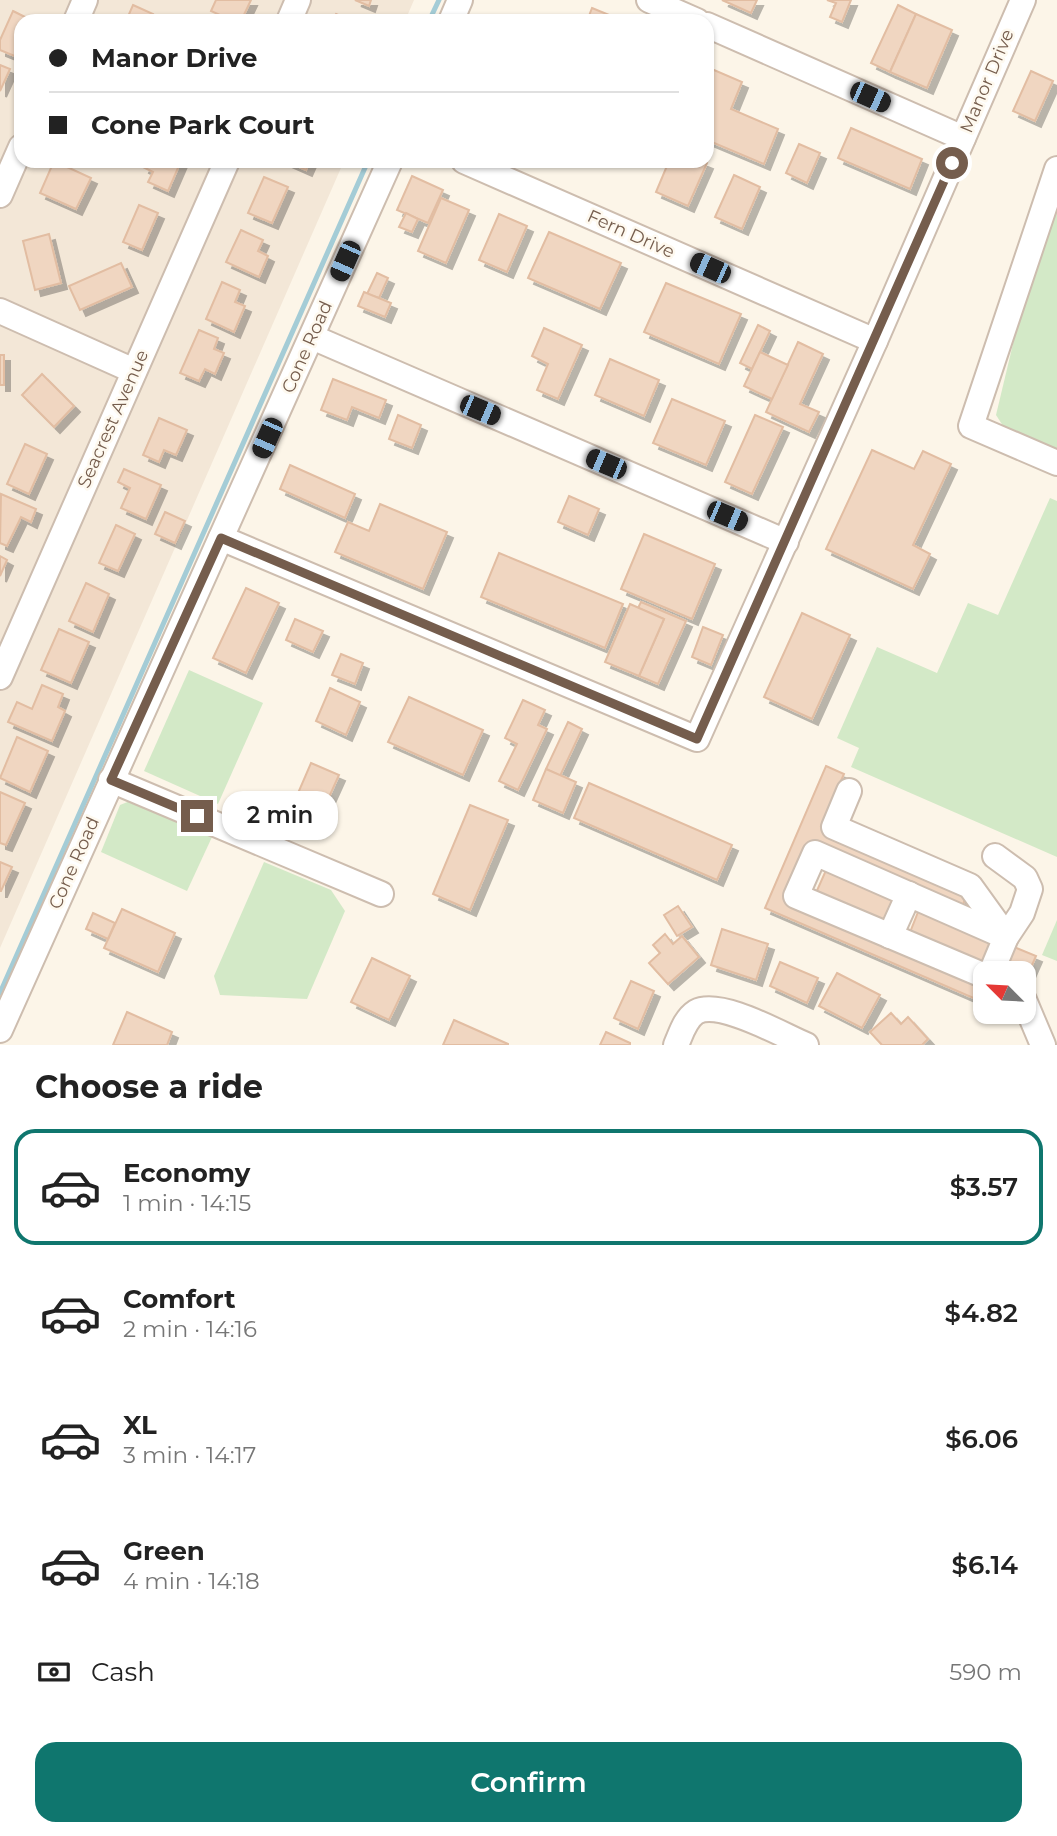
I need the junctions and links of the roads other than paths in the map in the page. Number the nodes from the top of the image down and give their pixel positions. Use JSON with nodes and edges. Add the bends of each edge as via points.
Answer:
{"nodes":[{"id":1,"x":649,"y":0,"type":"edge"},
{"id":2,"x":1023,"y":0,"type":"edge"},
{"id":3,"x":681,"y":14,"type":"edge"},
{"id":4,"x":714,"y":28,"type":"edge"},
{"id":5,"x":963,"y":138,"type":"junction"},
{"id":6,"x":14,"y":163,"type":"edge"},
{"id":7,"x":224,"y":168,"type":"edge"},
{"id":8,"x":387,"y":168,"type":"edge"},
{"id":9,"x":480,"y":168,"type":"edge"},
{"id":10,"x":1057,"y":169,"type":"edge"},
{"id":11,"x":0,"y":195,"type":"edge"},
{"id":12,"x":0,"y":311,"type":"edge"},
{"id":13,"x":312,"y":337,"type":"junction"},
{"id":14,"x":875,"y":341,"type":"junction"},
{"id":15,"x":134,"y":371,"type":"junction"},
{"id":16,"x":1057,"y":463,"type":"edge"},
{"id":17,"x":221,"y":538,"type":"junction"},
{"id":18,"x":786,"y":542,"type":"junction"},
{"id":19,"x":0,"y":677,"type":"edge"},
{"id":20,"x":111,"y":780,"type":"junction"},
{"id":21,"x":849,"y":791,"type":"dead end"},
{"id":22,"x":995,"y":856,"type":"dead end"},
{"id":23,"x":382,"y":894,"type":"dead end"},
{"id":24,"x":909,"y":894,"type":"junction"},
{"id":25,"x":890,"y":936,"type":"junction"},
{"id":26,"x":1006,"y":937,"type":"junction"},
{"id":27,"x":996,"y":961,"type":"edge"},
{"id":28,"x":973,"y":971,"type":"edge"},
{"id":29,"x":1034,"y":1024,"type":"edge"},
{"id":30,"x":0,"y":1030,"type":"edge"},
{"id":31,"x":676,"y":1045,"type":"edge"},
{"id":32,"x":806,"y":1045,"type":"edge"},
{"id":33,"x":1043,"y":1045,"type":"edge"}],
"edges":[{"from":1,"to":3,"type":"street"},
{"from":2,"to":5,"type":"street","name":"Manor Drive"},
{"from":4,"to":5,"type":"street"},
{"from":5,"to":14,"type":"street","name":"Manor Drive"},
{"from":6,"to":11,"type":"street"},
{"from":7,"to":15,"type":"street","name":"Seacrest Avenue"},
{"from":8,"to":13,"type":"street","name":"Cone Road"},
{"from":9,"to":14,"type":"street","name":"Fern Drive"},
{"from":10,"to":16,"type":"street","via":[[971,426]]},
{"from":12,"to":15,"type":"street"},
{"from":13,"to":17,"type":"street","name":"Cone Road"},
{"from":13,"to":18,"type":"street"},
{"from":14,"to":18,"type":"street","name":"Manor Drive"},
{"from":15,"to":19,"type":"street","name":"Seacrest Avenue"},
{"from":17,"to":18,"type":"street","name":"Manor Drive","via":[[697,739]]},
{"from":17,"to":20,"type":"street","name":"Cone Road"},
{"from":20,"to":23,"type":"street"},
{"from":20,"to":30,"type":"street","name":"Cone Road"},
{"from":21,"to":26,"type":"street","via":[[834,827],[970,886]]},
{"from":22,"to":26,"type":"street","via":[[1025,878],[1030,889]]},
{"from":24,"to":25,"type":"street"},
{"from":24,"to":25,"type":"street","via":[[815,853],[796,896]]},
{"from":24,"to":26,"type":"street"},
{"from":25,"to":28,"type":"street"},
{"from":26,"to":27,"type":"street"},
{"from":29,"to":33,"type":"street"},
{"from":31,"to":32,"type":"street","via":[[688,1018],[715,1008]]}]}
